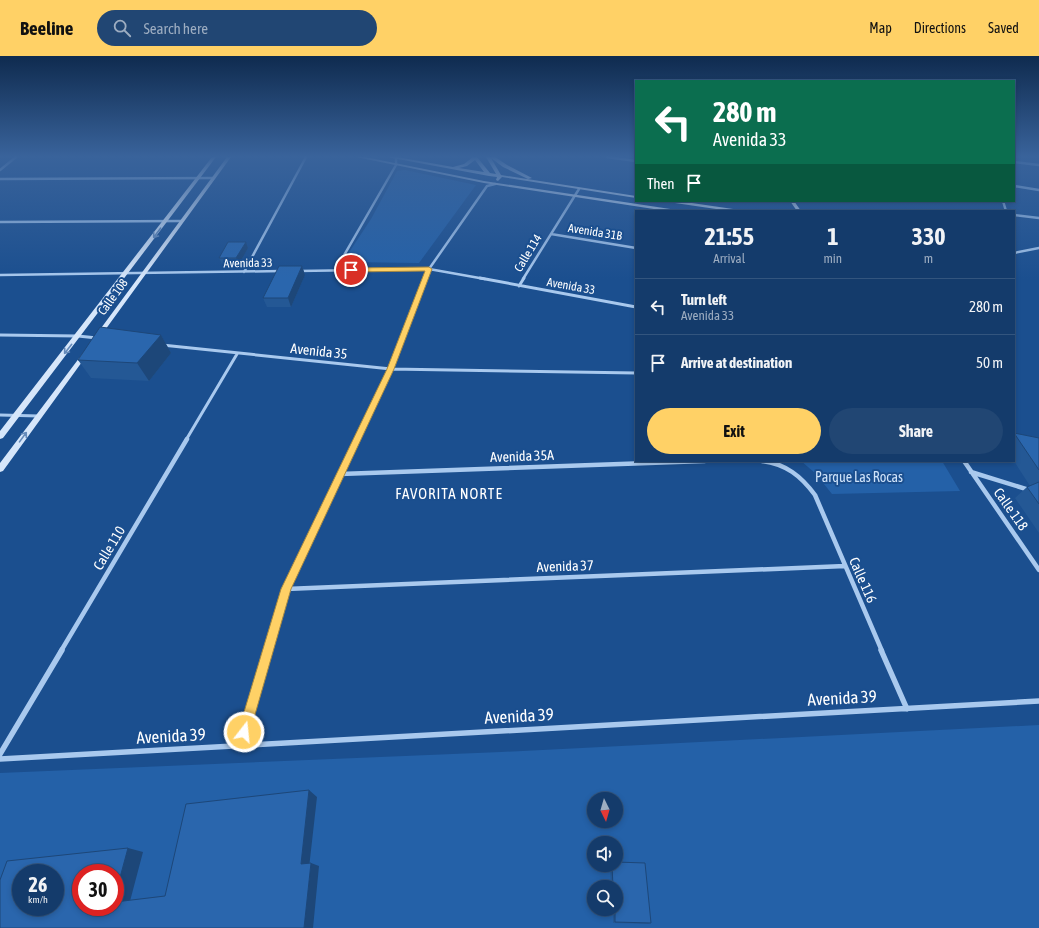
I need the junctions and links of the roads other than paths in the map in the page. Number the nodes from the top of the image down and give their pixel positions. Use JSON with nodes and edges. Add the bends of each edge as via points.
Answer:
{"nodes":[{"id":1,"x":183,"y":198,"type":"edge"},
{"id":2,"x":199,"y":198,"type":"edge"},
{"id":3,"x":284,"y":198,"type":"edge"},
{"id":4,"x":377,"y":198,"type":"edge"},
{"id":5,"x":477,"y":198,"type":"edge"},
{"id":6,"x":572,"y":198,"type":"edge"},
{"id":7,"x":591,"y":198,"type":"edge"},
{"id":8,"x":675,"y":202,"type":"edge"},
{"id":9,"x":671,"y":210,"type":"edge"},
{"id":10,"x":733,"y":210,"type":"edge"},
{"id":11,"x":1015,"y":215,"type":"edge"},
{"id":12,"x":1039,"y":218,"type":"edge"},
{"id":13,"x":166,"y":221,"type":"junction"},
{"id":14,"x":182,"y":221,"type":"junction"},
{"id":15,"x":0,"y":222,"type":"edge"},
{"id":16,"x":551,"y":234,"type":"junction"},
{"id":17,"x":635,"y":248,"type":"edge"},
{"id":18,"x":1039,"y":248,"type":"edge"},
{"id":19,"x":1015,"y":252,"type":"edge"},
{"id":20,"x":429,"y":269,"type":"junction"},
{"id":21,"x":335,"y":270,"type":"junction"},
{"id":22,"x":289,"y":271,"type":"edge"},
{"id":23,"x":297,"y":271,"type":"edge"},
{"id":24,"x":244,"y":272,"type":"junction"},
{"id":25,"x":126,"y":273,"type":"junction"},
{"id":26,"x":144,"y":273,"type":"junction"},
{"id":27,"x":0,"y":275,"type":"edge"},
{"id":28,"x":519,"y":286,"type":"junction"},
{"id":29,"x":635,"y":307,"type":"edge"},
{"id":30,"x":0,"y":335,"type":"edge"},
{"id":31,"x":78,"y":336,"type":"junction"},
{"id":32,"x":104,"y":339,"type":"edge"},
{"id":33,"x":92,"y":344,"type":"junction"},
{"id":34,"x":159,"y":345,"type":"edge"},
{"id":35,"x":238,"y":354,"type":"junction"},
{"id":36,"x":391,"y":369,"type":"junction"},
{"id":37,"x":635,"y":373,"type":"edge"},
{"id":38,"x":0,"y":415,"type":"edge"},
{"id":39,"x":17,"y":415,"type":"junction"},
{"id":40,"x":39,"y":416,"type":"junction"},
{"id":41,"x":0,"y":436,"type":"edge"},
{"id":42,"x":677,"y":462,"type":"edge"},
{"id":43,"x":771,"y":462,"type":"edge"},
{"id":44,"x":965,"y":462,"type":"edge"},
{"id":45,"x":0,"y":469,"type":"edge"},
{"id":46,"x":971,"y":472,"type":"junction"},
{"id":47,"x":340,"y":474,"type":"junction"},
{"id":48,"x":1039,"y":493,"type":"edge"},
{"id":49,"x":845,"y":566,"type":"junction"},
{"id":50,"x":1039,"y":570,"type":"edge"},
{"id":51,"x":286,"y":589,"type":"junction"},
{"id":52,"x":1039,"y":701,"type":"edge"},
{"id":53,"x":907,"y":708,"type":"junction"},
{"id":54,"x":240,"y":746,"type":"junction"},
{"id":55,"x":0,"y":754,"type":"edge"},
{"id":56,"x":0,"y":759,"type":"edge"}],
"edges":[{"from":1,"to":13,"type":"street","name":"Calle 108"},
{"from":2,"to":14,"type":"street","name":"Calle 108"},
{"from":3,"to":24,"type":"street"},
{"from":4,"to":21,"type":"street"},
{"from":5,"to":20,"type":"street"},
{"from":6,"to":16,"type":"street","name":"Calle 114"},
{"from":7,"to":9,"type":"street"},
{"from":8,"to":10,"type":"street"},
{"from":11,"to":12,"type":"street"},
{"from":13,"to":14,"type":"street"},
{"from":13,"to":15,"type":"street"},
{"from":13,"to":25,"type":"street","name":"Calle 108","one_way":true},
{"from":14,"to":26,"type":"street","name":"Calle 108"},
{"from":16,"to":17,"type":"street","name":"Avenida 31B"},
{"from":16,"to":28,"type":"street","name":"Calle 114"},
{"from":18,"to":19,"type":"street"},
{"from":20,"to":21,"type":"street","name":"Avenida 33"},
{"from":20,"to":28,"type":"street","name":"Avenida 33"},
{"from":20,"to":36,"type":"street"},
{"from":21,"to":23,"type":"street","name":"Avenida 33"},
{"from":22,"to":24,"type":"street","name":"Avenida 33"},
{"from":24,"to":26,"type":"street","name":"Avenida 33"},
{"from":25,"to":26,"type":"street","name":"Avenida 33"},
{"from":25,"to":27,"type":"street","name":"Avenida 33"},
{"from":25,"to":31,"type":"street","name":"Calle 108"},
{"from":26,"to":33,"type":"street","name":"Calle 108"},
{"from":28,"to":29,"type":"street","name":"Avenida 33"},
{"from":30,"to":31,"type":"street"},
{"from":31,"to":33,"type":"street"},
{"from":31,"to":39,"type":"street","name":"Calle 108","one_way":true},
{"from":32,"to":33,"type":"street"},
{"from":33,"to":40,"type":"street","name":"Calle 108"},
{"from":34,"to":35,"type":"street","name":"Avenida 35"},
{"from":35,"to":36,"type":"street","name":"Avenida 35"},
{"from":35,"to":55,"type":"street","name":"Calle 110"},
{"from":36,"to":37,"type":"street","name":"Avenida 35"},
{"from":36,"to":47,"type":"street"},
{"from":38,"to":39,"type":"street"},
{"from":39,"to":40,"type":"street"},
{"from":39,"to":41,"type":"street","name":"Calle 108"},
{"from":45,"to":40,"type":"street","name":"Calle 108","one_way":true},
{"from":42,"to":47,"type":"street","name":"Avenida 35A"},
{"from":43,"to":49,"type":"street","name":"Calle 116","via":[[789,469],[803,480],[815,495]]},
{"from":44,"to":46,"type":"street","name":"Calle 118"},
{"from":46,"to":48,"type":"street"},
{"from":46,"to":50,"type":"street","name":"Calle 118"},
{"from":47,"to":51,"type":"street"},
{"from":49,"to":51,"type":"street","name":"Avenida 37"},
{"from":49,"to":53,"type":"street","name":"Calle 116"},
{"from":51,"to":54,"type":"street"},
{"from":52,"to":53,"type":"street","name":"Avenida 39"},
{"from":53,"to":54,"type":"street","name":"Avenida 39"},
{"from":54,"to":56,"type":"street","name":"Avenida 39"}]}
